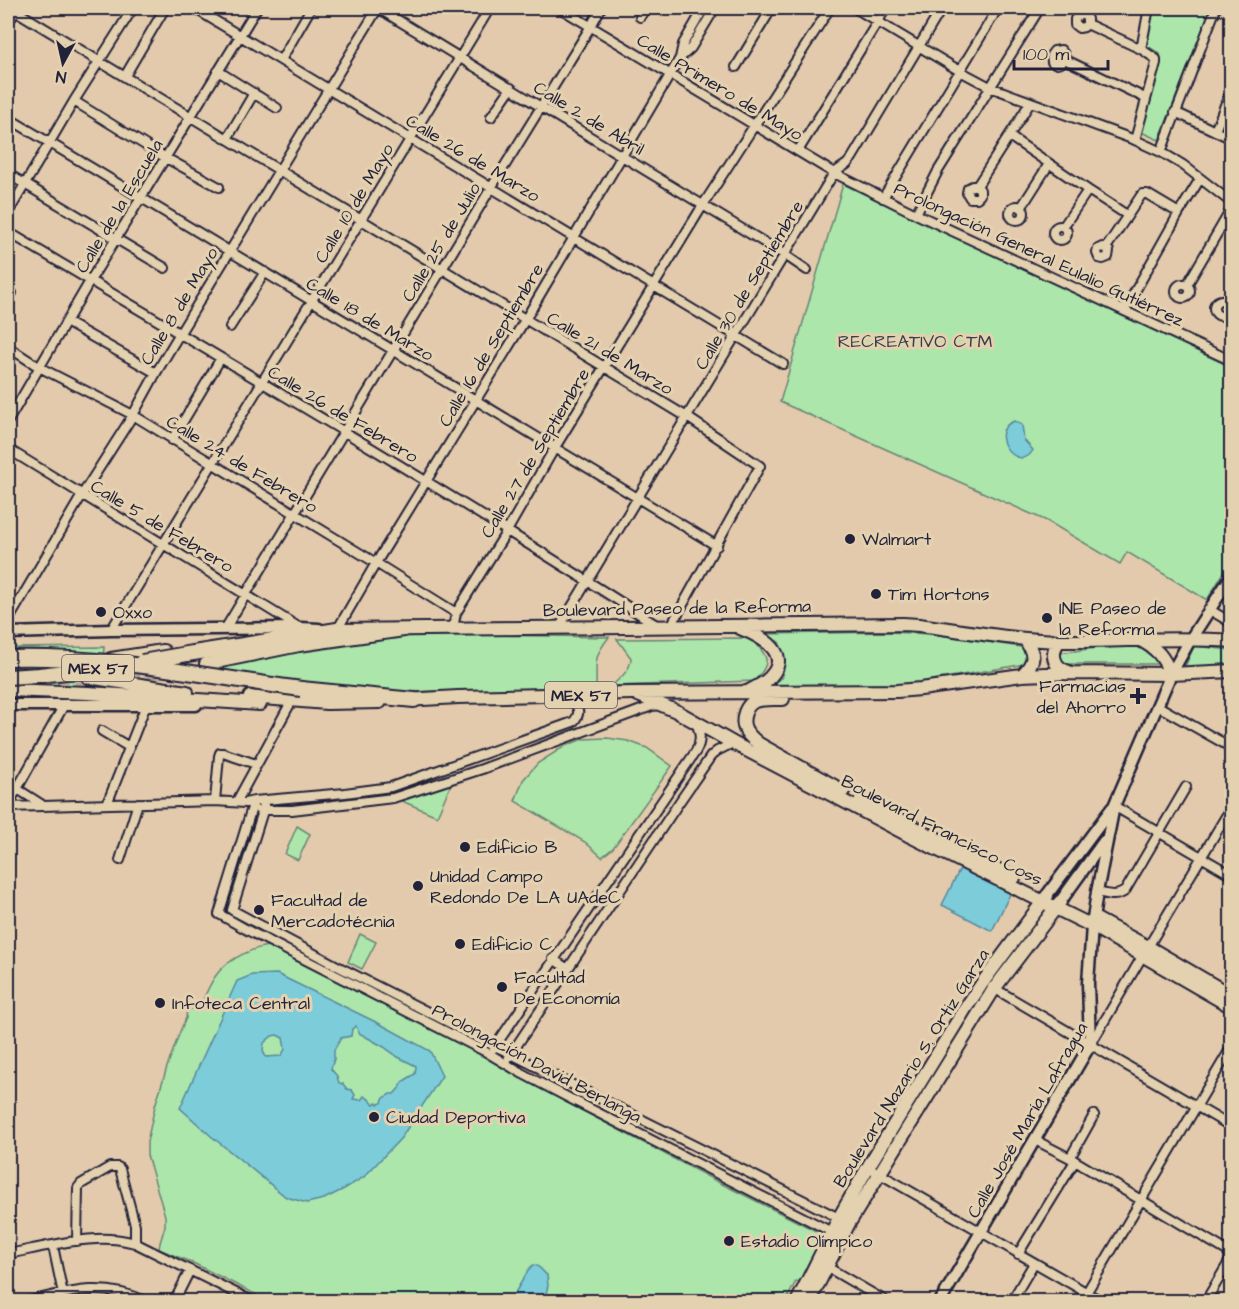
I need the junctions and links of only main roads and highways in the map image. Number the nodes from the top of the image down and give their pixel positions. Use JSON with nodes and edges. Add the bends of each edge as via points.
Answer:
{"nodes":[{"id":1,"x":1232,"y":575,"type":"edge"},
{"id":2,"x":735,"y":625,"type":"junction"},
{"id":3,"x":337,"y":630,"type":"junction"},
{"id":4,"x":404,"y":630,"type":"junction"},
{"id":5,"x":8,"y":633,"type":"edge"},
{"id":6,"x":1025,"y":639,"type":"junction"},
{"id":7,"x":1139,"y":640,"type":"junction"},
{"id":8,"x":1190,"y":640,"type":"junction"},
{"id":9,"x":1059,"y":641,"type":"junction"},
{"id":10,"x":1232,"y":641,"type":"edge"},
{"id":11,"x":8,"y":658,"type":"edge"},
{"id":12,"x":206,"y":664,"type":"tunnel mouth"},
{"id":13,"x":1232,"y":671,"type":"edge"},
{"id":14,"x":1070,"y":673,"type":"junction"},
{"id":15,"x":1171,"y":674,"type":"junction"},
{"id":16,"x":8,"y":675,"type":"edge"},
{"id":17,"x":1022,"y":675,"type":"junction"},
{"id":18,"x":88,"y":677,"type":"dead end"},
{"id":19,"x":8,"y":690,"type":"edge"},
{"id":20,"x":748,"y":691,"type":"junction"},
{"id":21,"x":632,"y":693,"type":"junction"},
{"id":22,"x":804,"y":693,"type":"junction"},
{"id":23,"x":414,"y":700,"type":"junction"},
{"id":24,"x":327,"y":703,"type":"junction"},
{"id":25,"x":260,"y":704,"type":"junction"},
{"id":26,"x":8,"y":705,"type":"edge"},
{"id":27,"x":1114,"y":806,"type":"junction"},
{"id":28,"x":1107,"y":837,"type":"junction"},
{"id":29,"x":1045,"y":898,"type":"junction"},
{"id":30,"x":1058,"y":905,"type":"junction"},
{"id":31,"x":1093,"y":922,"type":"junction"},
{"id":32,"x":1146,"y":951,"type":"junction"},
{"id":33,"x":989,"y":985,"type":"junction"},
{"id":34,"x":1232,"y":996,"type":"edge"},
{"id":35,"x":1232,"y":1006,"type":"edge"},
{"id":36,"x":837,"y":1234,"type":"junction"},
{"id":37,"x":797,"y":1302,"type":"edge"},
{"id":38,"x":809,"y":1302,"type":"edge"},
{"id":39,"x":939,"y":1302,"type":"edge"}],
"edges":[{"from":1,"to":8,"type":"main road"},
{"from":2,"to":4,"type":"main road","name":"Boulevard Paseo de la Reforma","number":"MEX 57"},
{"from":2,"to":6,"type":"main road","name":"Boulevard Paseo de la Reforma","via":[[911,624]]},
{"from":2,"to":20,"type":"main road","via":[[768,642],[777,658],[773,673]]},
{"from":3,"to":4,"type":"main road","name":"Boulevard Paseo de la Reforma","number":"MEX 57"},
{"from":3,"to":5,"type":"main road"},
{"from":3,"to":16,"type":"highway","name":"Boulevard Paseo de la Reforma","number":"MEX 57","bridge":true,"via":[[84,670]]},
{"from":4,"to":12,"type":"main road"},
{"from":6,"to":9,"type":"main road","name":"Boulevard Paseo de la Reforma"},
{"from":6,"to":17,"type":"main road","via":[[1033,657]]},
{"from":7,"to":8,"type":"main road","name":"Boulevard Paseo de la Reforma"},
{"from":7,"to":9,"type":"main road","name":"Boulevard Paseo de la Reforma"},
{"from":7,"to":15,"type":"main road","via":[[1156,649]]},
{"from":8,"to":10,"type":"main road","name":"Boulevard Paseo de la Reforma"},
{"from":8,"to":15,"type":"main road"},
{"from":9,"to":14,"type":"main road","via":[[1054,660]]},
{"from":11,"to":23,"type":"highway","number":"MEX 57","bridge":true,"via":[[119,664]]},
{"from":13,"to":15,"type":"main road"},
{"from":14,"to":15,"type":"main road"},
{"from":14,"to":17,"type":"main road"},
{"from":15,"to":27,"type":"main road"},
{"from":17,"to":22,"type":"main road","via":[[897,691]]},
{"from":18,"to":24,"type":"main road","via":[[177,691]]},
{"from":19,"to":25,"type":"main road"},
{"from":20,"to":21,"type":"main road","number":"MEX 57"},
{"from":20,"to":22,"type":"main road"},
{"from":21,"to":23,"type":"main road","number":"MEX 57"},
{"from":21,"to":29,"type":"main road","name":"Boulevard Francisco Coss","via":[[695,721],[908,835]]},
{"from":22,"to":29,"type":"main road","name":"Boulevard Francisco Coss","via":[[750,704],[745,710],[744,725],[752,739]]},
{"from":23,"to":24,"type":"main road"},
{"from":24,"to":25,"type":"main road"},
{"from":25,"to":26,"type":"main road"},
{"from":27,"to":28,"type":"main road"},
{"from":27,"to":29,"type":"main road","name":"Boulevard Nazario S. Ortiz Garza"},
{"from":28,"to":30,"type":"main road","name":"Boulevard Nazario S. Ortiz Garza"},
{"from":28,"to":31,"type":"main road"},
{"from":29,"to":30,"type":"main road","name":"Boulevard Francisco Coss"},
{"from":29,"to":33,"type":"main road","name":"Boulevard Nazario S. Ortiz Garza"},
{"from":30,"to":31,"type":"main road","name":"Boulevard Francisco Coss"},
{"from":30,"to":33,"type":"main road","name":"Boulevard Nazario S. Ortiz Garza"},
{"from":31,"to":32,"type":"main road","name":"Boulevard Francisco Coss"},
{"from":31,"to":39,"type":"main road","name":"Calle José María Lafragua","via":[[1088,983],[1090,1045]]},
{"from":32,"to":34,"type":"main road","name":"Boulevard Francisco Coss"},
{"from":32,"to":35,"type":"main road","name":"Boulevard Francisco Coss"},
{"from":33,"to":36,"type":"main road","name":"Boulevard Nazario S. Ortiz Garza"},
{"from":36,"to":37,"type":"main road","name":"Boulevard Nazario S. Ortiz Garza"},
{"from":36,"to":38,"type":"main road","name":"Boulevard Nazario S. Ortiz Garza","via":[[827,1267]]}]}
